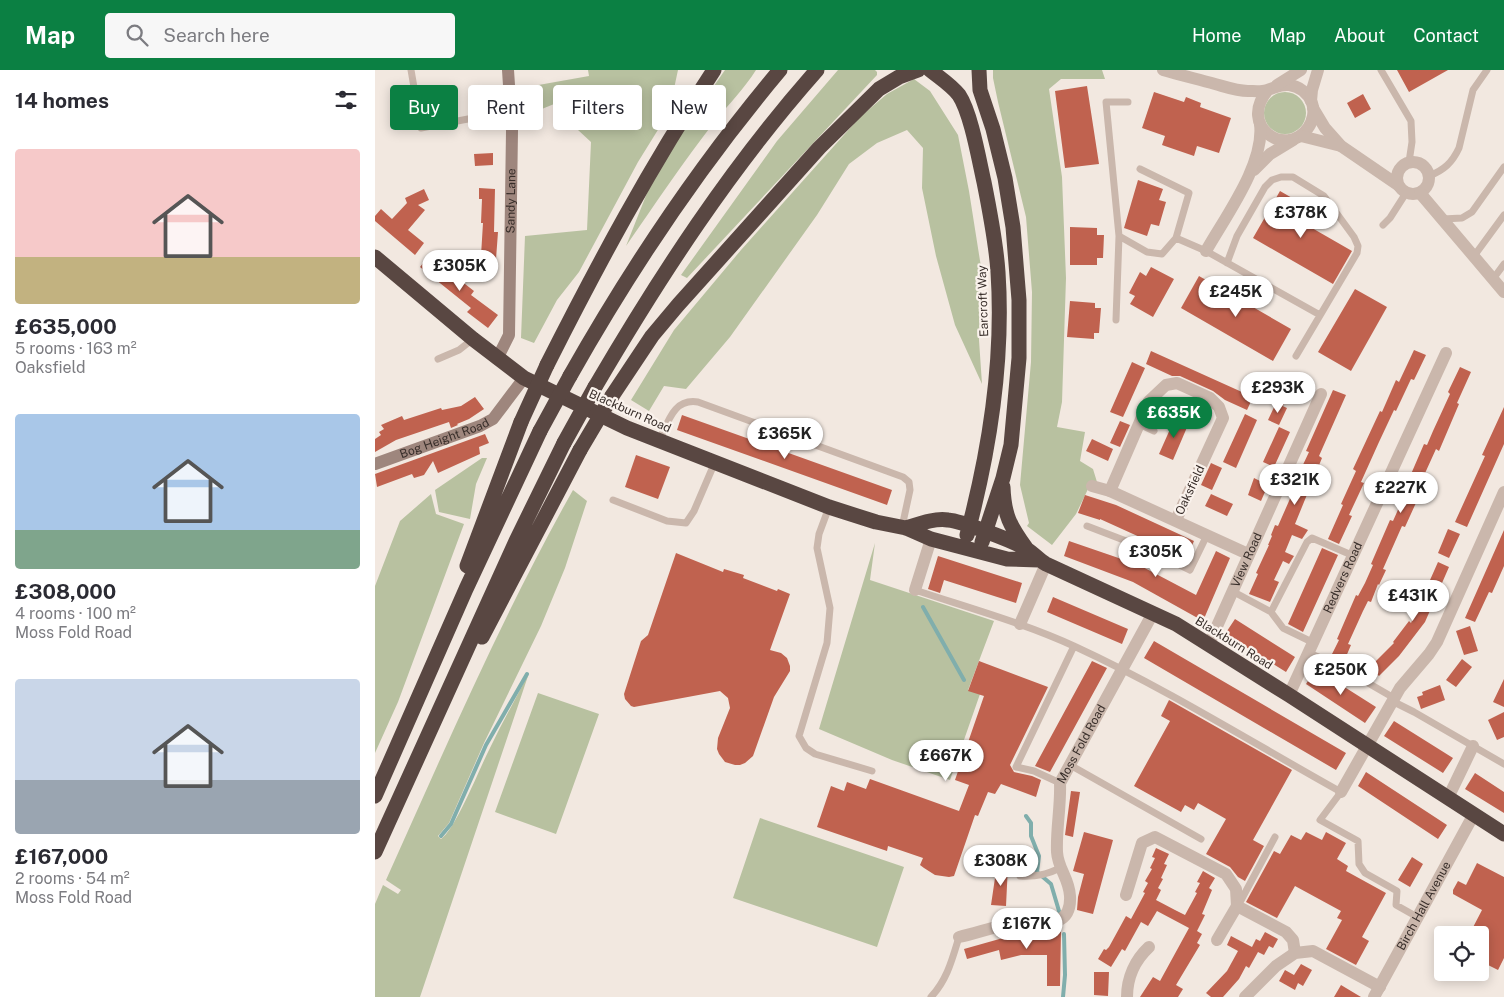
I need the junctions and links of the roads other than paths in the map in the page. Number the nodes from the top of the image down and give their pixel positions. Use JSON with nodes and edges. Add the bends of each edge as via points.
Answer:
{"nodes":[{"id":1,"x":411,"y":70,"type":"edge"},
{"id":2,"x":508,"y":70,"type":"edge"},
{"id":3,"x":714,"y":70,"type":"edge"},
{"id":4,"x":780,"y":70,"type":"edge"},
{"id":5,"x":817,"y":70,"type":"edge"},
{"id":6,"x":918,"y":70,"type":"edge"},
{"id":7,"x":931,"y":70,"type":"edge"},
{"id":8,"x":979,"y":70,"type":"edge"},
{"id":9,"x":1163,"y":70,"type":"edge"},
{"id":10,"x":1301,"y":70,"type":"edge"},
{"id":11,"x":1318,"y":70,"type":"edge"},
{"id":12,"x":1381,"y":70,"type":"edge"},
{"id":13,"x":1487,"y":70,"type":"edge"},
{"id":14,"x":509,"y":85,"type":"edge"},
{"id":15,"x":1271,"y":88,"type":"junction"},
{"id":16,"x":1234,"y":89,"type":"junction"},
{"id":17,"x":1128,"y":102,"type":"dead end"},
{"id":18,"x":1312,"y":104,"type":"junction"},
{"id":19,"x":468,"y":119,"type":"edge"},
{"id":20,"x":1259,"y":120,"type":"junction"},
{"id":21,"x":512,"y":130,"type":"edge"},
{"id":22,"x":1299,"y":137,"type":"junction"},
{"id":23,"x":1341,"y":146,"type":"junction"},
{"id":24,"x":1406,"y":164,"type":"junction"},
{"id":25,"x":1369,"y":166,"type":"junction"},
{"id":26,"x":1504,"y":167,"type":"edge"},
{"id":27,"x":1140,"y":169,"type":"dead end"},
{"id":28,"x":1249,"y":176,"type":"junction"},
{"id":29,"x":1429,"y":176,"type":"junction"},
{"id":30,"x":1402,"y":189,"type":"junction"},
{"id":31,"x":1420,"y":193,"type":"junction"},
{"id":32,"x":1504,"y":215,"type":"edge"},
{"id":33,"x":1443,"y":219,"type":"junction"},
{"id":34,"x":1383,"y":225,"type":"dead end"},
{"id":35,"x":1119,"y":236,"type":"junction"},
{"id":36,"x":1176,"y":238,"type":"junction"},
{"id":37,"x":1206,"y":251,"type":"junction"},
{"id":38,"x":1474,"y":256,"type":"junction"},
{"id":39,"x":375,"y":257,"type":"edge"},
{"id":40,"x":1227,"y":263,"type":"junction"},
{"id":41,"x":1504,"y":264,"type":"edge"},
{"id":42,"x":1493,"y":279,"type":"junction"},
{"id":43,"x":1504,"y":292,"type":"edge"},
{"id":44,"x":1320,"y":315,"type":"junction"},
{"id":45,"x":1116,"y":320,"type":"dead end"},
{"id":46,"x":473,"y":339,"type":"junction"},
{"id":47,"x":1446,"y":353,"type":"dead end"},
{"id":48,"x":1296,"y":356,"type":"dead end"},
{"id":49,"x":438,"y":359,"type":"dead end"},
{"id":50,"x":497,"y":359,"type":"junction"},
{"id":51,"x":523,"y":378,"type":"junction"},
{"id":52,"x":1321,"y":394,"type":"dead end"},
{"id":53,"x":1139,"y":424,"type":"junction"},
{"id":54,"x":1154,"y":431,"type":"dead end"},
{"id":55,"x":659,"y":441,"type":"junction"},
{"id":56,"x":715,"y":462,"type":"junction"},
{"id":57,"x":375,"y":464,"type":"edge"},
{"id":58,"x":1003,"y":478,"type":"junction"},
{"id":59,"x":1092,"y":486,"type":"dead end"},
{"id":60,"x":1110,"y":491,"type":"junction"},
{"id":61,"x":1504,"y":492,"type":"edge"},
{"id":62,"x":977,"y":498,"type":"junction"},
{"id":63,"x":613,"y":500,"type":"dead end"},
{"id":64,"x":829,"y":507,"type":"junction"},
{"id":65,"x":948,"y":520,"type":"junction"},
{"id":66,"x":1176,"y":520,"type":"junction"},
{"id":67,"x":969,"y":526,"type":"junction"},
{"id":68,"x":1087,"y":526,"type":"dead end"},
{"id":69,"x":904,"y":528,"type":"junction"},
{"id":70,"x":985,"y":532,"type":"junction"},
{"id":71,"x":1207,"y":535,"type":"junction"},
{"id":72,"x":931,"y":539,"type":"junction"},
{"id":73,"x":963,"y":546,"type":"junction"},
{"id":74,"x":1027,"y":549,"type":"junction"},
{"id":75,"x":980,"y":551,"type":"junction"},
{"id":76,"x":1248,"y":554,"type":"junction"},
{"id":77,"x":1354,"y":556,"type":"junction"},
{"id":78,"x":1043,"y":562,"type":"junction"},
{"id":79,"x":915,"y":590,"type":"joint"},
{"id":80,"x":1232,"y":592,"type":"junction"},
{"id":81,"x":1271,"y":612,"type":"junction"},
{"id":82,"x":1153,"y":613,"type":"junction"},
{"id":83,"x":1020,"y":624,"type":"junction"},
{"id":84,"x":1209,"y":644,"type":"junction"},
{"id":85,"x":1074,"y":646,"type":"junction"},
{"id":86,"x":1311,"y":648,"type":"junction"},
{"id":87,"x":1123,"y":670,"type":"junction"},
{"id":88,"x":1289,"y":695,"type":"junction"},
{"id":89,"x":1393,"y":700,"type":"junction"},
{"id":90,"x":409,"y":719,"type":"junction"},
{"id":91,"x":1368,"y":745,"type":"junction"},
{"id":92,"x":423,"y":746,"type":"junction"},
{"id":93,"x":1473,"y":746,"type":"junction"},
{"id":94,"x":1504,"y":764,"type":"edge"},
{"id":95,"x":1070,"y":765,"type":"junction"},
{"id":96,"x":872,"y":771,"type":"dead end"},
{"id":97,"x":1060,"y":783,"type":"junction"},
{"id":98,"x":1341,"y":792,"type":"junction"},
{"id":99,"x":375,"y":796,"type":"edge"},
{"id":100,"x":1448,"y":798,"type":"junction"},
{"id":101,"x":1474,"y":814,"type":"junction"},
{"id":102,"x":1504,"y":834,"type":"edge"},
{"id":103,"x":1275,"y":837,"type":"dead end"},
{"id":104,"x":1201,"y":839,"type":"dead end"},
{"id":105,"x":375,"y":852,"type":"edge"},
{"id":106,"x":1055,"y":871,"type":"junction"},
{"id":107,"x":1020,"y":876,"type":"dead end"},
{"id":108,"x":1125,"y":895,"type":"dead end"},
{"id":109,"x":1237,"y":906,"type":"junction"},
{"id":110,"x":1419,"y":918,"type":"junction"},
{"id":111,"x":959,"y":938,"type":"joint"},
{"id":112,"x":1217,"y":940,"type":"dead end"},
{"id":113,"x":1149,"y":947,"type":"dead end"},
{"id":114,"x":1295,"y":953,"type":"junction"},
{"id":115,"x":1377,"y":992,"type":"edge"},
{"id":116,"x":1248,"y":993,"type":"edge"},
{"id":117,"x":931,"y":997,"type":"edge"},
{"id":118,"x":1127,"y":997,"type":"edge"}],
"edges":[{"from":1,"to":19,"type":"lane","via":[[421,128]]},
{"from":2,"to":14,"type":"main road","name":"Sandy Lane"},
{"from":3,"to":90,"type":"highway","bridge":true,"via":[[621,222],[547,365],[521,422]]},
{"from":4,"to":90,"type":"highway","bridge":true,"via":[[677,204],[632,270],[569,376],[466,589]]},
{"from":5,"to":92,"type":"highway","bridge":true,"via":[[771,124],[707,209],[647,299],[595,387],[516,540]]},
{"from":6,"to":7,"type":"highway"},
{"from":6,"to":92,"type":"highway","bridge":true,"via":[[887,83],[871,96],[819,148],[652,336],[580,450]]},
{"from":7,"to":62,"type":"highway","name":"Earcroft Way","via":[[959,95],[967,114],[979,156],[998,271],[1000,326],[997,368],[991,424]]},
{"from":8,"to":58,"type":"highway","via":[[980,90],[1005,178],[1019,300],[1019,358],[1011,445]]},
{"from":9,"to":16,"type":"street"},
{"from":10,"to":15,"type":"street"},
{"from":11,"to":18,"type":"street"},
{"from":12,"to":24,"type":"lane","via":[[1411,121],[1412,142]]},
{"from":13,"to":29,"type":"lane","via":[[1473,90],[1455,157],[1442,171]]},
{"from":15,"to":16,"type":"street","via":[[1256,91]]},
{"from":15,"to":18,"type":"street","via":[[1283,84],[1300,88]]},
{"from":15,"to":20,"type":"street","via":[[1258,106]]},
{"from":16,"to":20,"type":"street","via":[[1255,109]]},
{"from":17,"to":35,"type":"lane","via":[[1106,102]]},
{"from":18,"to":22,"type":"street","via":[[1311,124]]},
{"from":18,"to":23,"type":"street","via":[[1325,128]]},
{"from":20,"to":22,"type":"street","via":[[1272,137],[1280,140]]},
{"from":20,"to":28,"type":"street","via":[[1259,146]]},
{"from":21,"to":50,"type":"main road","name":"Sandy Lane","via":[[509,335]]},
{"from":22,"to":23,"type":"street"},
{"from":22,"to":28,"type":"street","via":[[1270,154]]},
{"from":23,"to":25,"type":"street"},
{"from":24,"to":25,"type":"street"},
{"from":24,"to":29,"type":"street","via":[[1414,162],[1424,166]]},
{"from":24,"to":30,"type":"street","via":[[1397,175]]},
{"from":25,"to":30,"type":"street"},
{"from":26,"to":33,"type":"lane","via":[[1471,212],[1462,218]]},
{"from":27,"to":36,"type":"lane","via":[[1189,192]]},
{"from":28,"to":37,"type":"street"},
{"from":29,"to":31,"type":"street","via":[[1427,186]]},
{"from":30,"to":31,"type":"street"},
{"from":30,"to":34,"type":"lane","via":[[1390,218]]},
{"from":31,"to":33,"type":"street"},
{"from":32,"to":38,"type":"lane"},
{"from":33,"to":38,"type":"street"},
{"from":35,"to":36,"type":"lane","via":[[1147,252],[1162,254]]},
{"from":35,"to":45,"type":"lane"},
{"from":36,"to":37,"type":"lane"},
{"from":37,"to":40,"type":"lane"},
{"from":38,"to":42,"type":"street"},
{"from":39,"to":46,"type":"highway","name":"Blackburn Road"},
{"from":40,"to":44,"type":"lane"},
{"from":40,"to":44,"type":"lane","via":[[1237,236],[1265,187],[1272,180],[1293,177],[1324,196],[1358,246],[1357,253]]},
{"from":41,"to":42,"type":"lane"},
{"from":42,"to":43,"type":"street"},
{"from":44,"to":48,"type":"lane"},
{"from":46,"to":49,"type":"lane","via":[[459,350]]},
{"from":46,"to":50,"type":"highway","name":"Blackburn Road"},
{"from":47,"to":77,"type":"street","name":"Redvers Road"},
{"from":50,"to":51,"type":"highway","name":"Blackburn Road"},
{"from":51,"to":55,"type":"highway","name":"Blackburn Road"},
{"from":51,"to":57,"type":"main road","name":"Bog Height Road","via":[[493,419]]},
{"from":52,"to":76,"type":"street","name":"View Road"},
{"from":53,"to":54,"type":"lane"},
{"from":53,"to":60,"type":"street","name":"Oaksfield"},
{"from":53,"to":66,"type":"street","name":"Oaksfield","via":[[1149,401],[1167,385],[1177,383],[1210,398],[1219,407],[1223,418]]},
{"from":55,"to":56,"type":"highway","name":"Blackburn Road"},
{"from":55,"to":69,"type":"lane","via":[[674,410],[689,400],[698,402],[903,477],[909,482],[910,490]]},
{"from":56,"to":63,"type":"lane","via":[[686,523],[667,521]]},
{"from":56,"to":64,"type":"highway","name":"Blackburn Road"},
{"from":58,"to":70,"type":"highway"},
{"from":58,"to":74,"type":"highway","via":[[1007,520]]},
{"from":59,"to":60,"type":"street"},
{"from":60,"to":66,"type":"street"},
{"from":61,"to":89,"type":"street","via":[[1437,642]]},
{"from":62,"to":65,"type":"highway"},
{"from":62,"to":67,"type":"highway","name":"Earcroft Way"},
{"from":64,"to":69,"type":"highway","name":"Blackburn Road"},
{"from":64,"to":96,"type":"lane","via":[[817,548],[830,608],[827,643],[799,736],[806,748],[815,754]]},
{"from":65,"to":67,"type":"highway","name":"Blackburn Road"},
{"from":65,"to":69,"type":"highway","name":"Blackburn Road"},
{"from":66,"to":71,"type":"street"},
{"from":67,"to":70,"type":"highway","name":"Blackburn Road"},
{"from":67,"to":73,"type":"highway","name":"Earcroft Way"},
{"from":68,"to":71,"type":"lane","via":[[1190,570]]},
{"from":69,"to":72,"type":"highway","name":"Blackburn Road"},
{"from":70,"to":74,"type":"highway","name":"Blackburn Road"},
{"from":70,"to":75,"type":"highway"},
{"from":71,"to":76,"type":"street"},
{"from":72,"to":73,"type":"highway","name":"Blackburn Road"},
{"from":72,"to":79,"type":"street"},
{"from":73,"to":75,"type":"highway","name":"Blackburn Road"},
{"from":74,"to":78,"type":"highway","name":"Blackburn Road"},
{"from":75,"to":78,"type":"highway","name":"Blackburn Road"},
{"from":76,"to":80,"type":"street","name":"View Road"},
{"from":77,"to":81,"type":"lane","via":[[1312,538]]},
{"from":77,"to":86,"type":"street","name":"Redvers Road"},
{"from":78,"to":82,"type":"highway","name":"Blackburn Road"},
{"from":78,"to":83,"type":"street"},
{"from":79,"to":83,"type":"lane"},
{"from":80,"to":81,"type":"lane"},
{"from":80,"to":84,"type":"street","name":"View Road"},
{"from":81,"to":86,"type":"lane","via":[[1283,628]]},
{"from":82,"to":84,"type":"highway","name":"Blackburn Road"},
{"from":82,"to":87,"type":"street","name":"Moss Fold Road"},
{"from":83,"to":85,"type":"lane"},
{"from":84,"to":88,"type":"highway","name":"Blackburn Road"},
{"from":85,"to":87,"type":"lane"},
{"from":85,"to":97,"type":"lane","via":[[1015,767],[1034,771]]},
{"from":86,"to":88,"type":"street","name":"Redvers Road"},
{"from":86,"to":89,"type":"lane"},
{"from":87,"to":95,"type":"street","name":"Moss Fold Road"},
{"from":87,"to":98,"type":"lane"},
{"from":88,"to":91,"type":"highway","name":"Blackburn Road"},
{"from":89,"to":91,"type":"street"},
{"from":89,"to":93,"type":"lane"},
{"from":90,"to":99,"type":"highway"},
{"from":91,"to":98,"type":"street"},
{"from":91,"to":100,"type":"highway","name":"Blackburn Road"},
{"from":92,"to":105,"type":"highway"},
{"from":93,"to":94,"type":"lane"},
{"from":93,"to":100,"type":"street"},
{"from":95,"to":97,"type":"street","name":"Moss Fold Road"},
{"from":95,"to":104,"type":"lane"},
{"from":97,"to":106,"type":"street","name":"Moss Fold Road"},
{"from":98,"to":110,"type":"lane","via":[[1320,820],[1358,841],[1359,864],[1365,873],[1397,891],[1396,905]]},
{"from":100,"to":101,"type":"highway","name":"Blackburn Road"},
{"from":101,"to":102,"type":"highway","name":"Blackburn Road"},
{"from":101,"to":110,"type":"street","name":"Birch Hall Avenue"},
{"from":103,"to":109,"type":"lane"},
{"from":106,"to":107,"type":"lane","via":[[1035,877]]},
{"from":106,"to":111,"type":"street","name":"Moss Fold Road","via":[[1067,878],[1070,906],[1064,916],[1053,923],[1015,923]]},
{"from":108,"to":109,"type":"street","via":[[1142,843],[1155,837],[1226,874],[1236,889]]},
{"from":109,"to":112,"type":"street"},
{"from":109,"to":114,"type":"street","via":[[1286,932],[1293,940]]},
{"from":110,"to":115,"type":"street","name":"Birch Hall Avenue"},
{"from":111,"to":117,"type":"lane","name":"Moss Fold Road","via":[[951,966],[941,987]]},
{"from":113,"to":118,"type":"street","via":[[1140,955],[1127,983]]},
{"from":114,"to":115,"type":"street","via":[[1313,951]]},
{"from":114,"to":116,"type":"street"}]}
